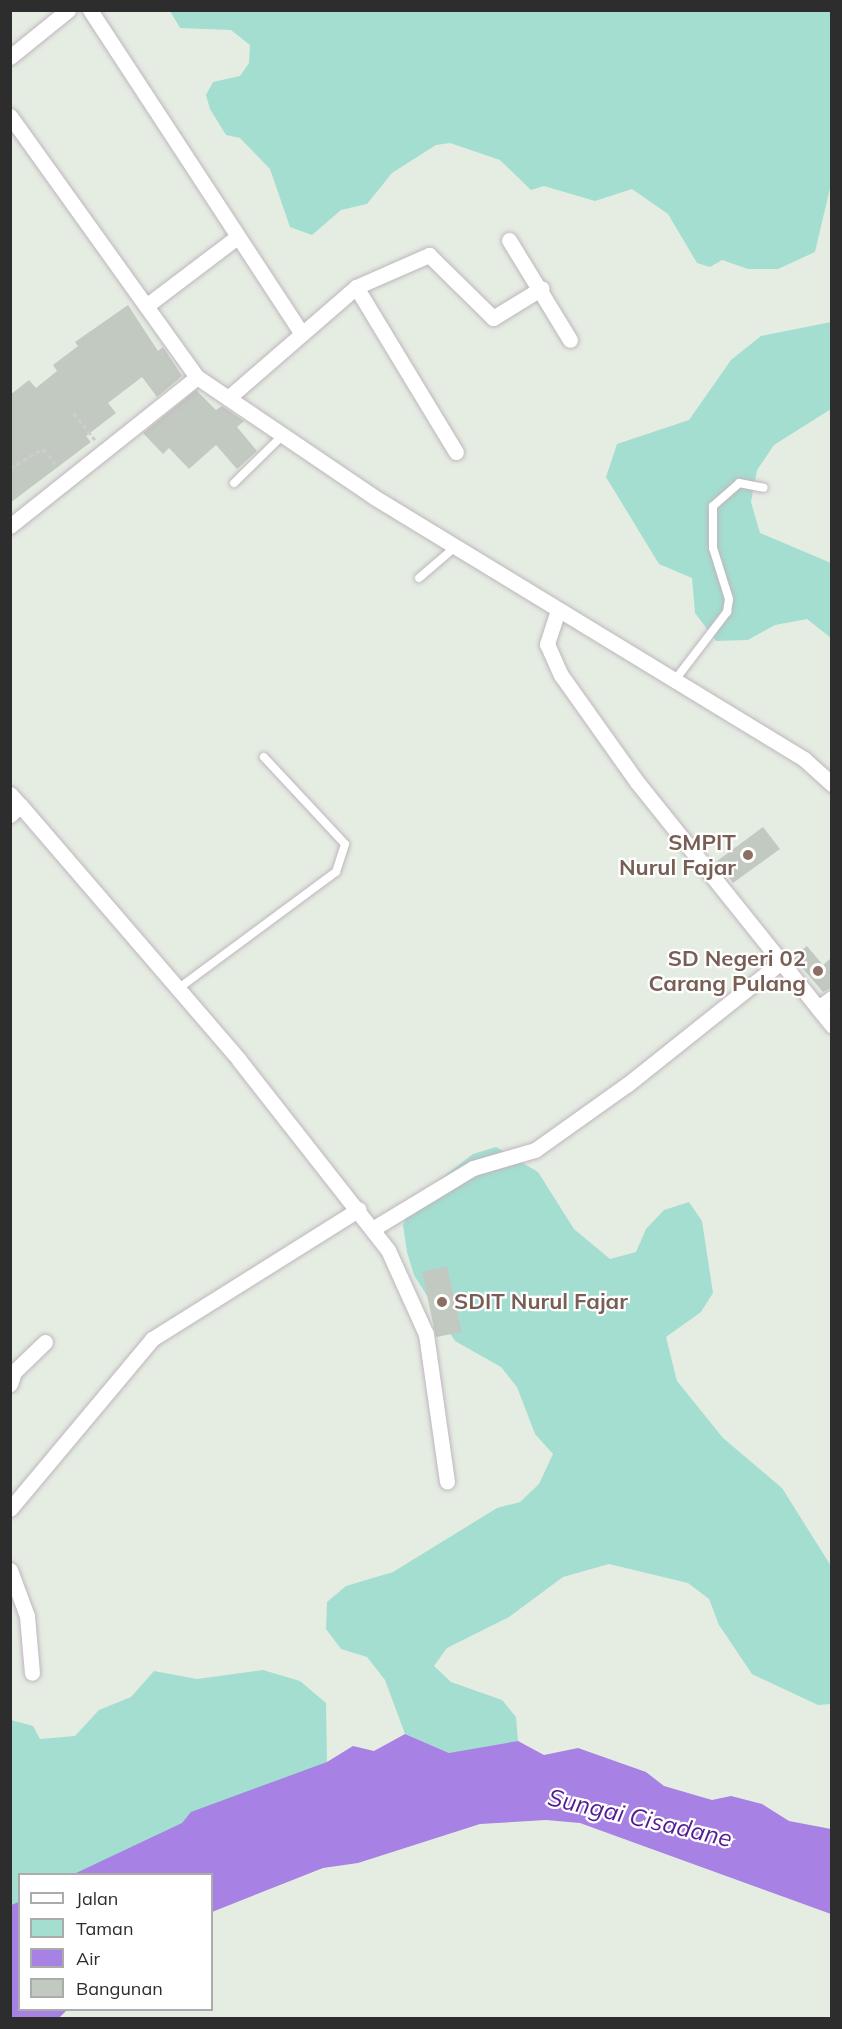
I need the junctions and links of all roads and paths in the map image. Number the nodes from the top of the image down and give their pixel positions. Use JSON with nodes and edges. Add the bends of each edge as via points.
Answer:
{"nodes":[{"id":1,"x":68,"y":10,"type":"edge"},
{"id":2,"x":90,"y":10,"type":"edge"},
{"id":3,"x":10,"y":57,"type":"edge"},
{"id":4,"x":10,"y":116,"type":"edge"},
{"id":5,"x":236,"y":238,"type":"junction"},
{"id":6,"x":509,"y":240,"type":"dead end"},
{"id":7,"x":356,"y":287,"type":"junction"},
{"id":8,"x":542,"y":288,"type":"junction"},
{"id":9,"x":146,"y":306,"type":"junction"},
{"id":10,"x":302,"y":334,"type":"junction"},
{"id":11,"x":570,"y":340,"type":"dead end"},
{"id":12,"x":197,"y":377,"type":"junction"},
{"id":13,"x":228,"y":399,"type":"junction"},
{"id":14,"x":74,"y":413,"type":"dead end"},
{"id":15,"x":283,"y":435,"type":"junction"},
{"id":16,"x":104,"y":451,"type":"junction"},
{"id":17,"x":456,"y":452,"type":"dead end"},
{"id":18,"x":10,"y":468,"type":"edge"},
{"id":19,"x":69,"y":480,"type":"junction"},
{"id":20,"x":234,"y":483,"type":"dead end"},
{"id":21,"x":765,"y":488,"type":"dead end"},
{"id":22,"x":10,"y":526,"type":"edge"},
{"id":23,"x":454,"y":548,"type":"junction"},
{"id":24,"x":419,"y":578,"type":"dead end"},
{"id":25,"x":558,"y":610,"type":"junction"},
{"id":26,"x":675,"y":680,"type":"junction"},
{"id":27,"x":264,"y":757,"type":"dead end"},
{"id":28,"x":831,"y":784,"type":"edge"},
{"id":29,"x":14,"y":805,"type":"edge"},
{"id":30,"x":781,"y":962,"type":"junction"},
{"id":31,"x":178,"y":988,"type":"junction"},
{"id":32,"x":831,"y":998,"type":"edge"},
{"id":33,"x":818,"y":1008,"type":"junction"},
{"id":34,"x":831,"y":1025,"type":"edge"},
{"id":35,"x":359,"y":1209,"type":"junction"},
{"id":36,"x":374,"y":1228,"type":"junction"},
{"id":37,"x":45,"y":1342,"type":"dead end"},
{"id":38,"x":10,"y":1384,"type":"edge"},
{"id":39,"x":447,"y":1482,"type":"dead end"},
{"id":40,"x":10,"y":1509,"type":"edge"},
{"id":41,"x":10,"y":1570,"type":"edge"},
{"id":42,"x":32,"y":1673,"type":"dead end"}],
"edges":[{"from":1,"to":3,"type":"street"},
{"from":2,"to":5,"type":"street"},
{"from":4,"to":9,"type":"street"},
{"from":5,"to":9,"type":"street"},
{"from":5,"to":10,"type":"street"},
{"from":6,"to":8,"type":"street"},
{"from":7,"to":8,"type":"street","via":[[429,255],[493,318]]},
{"from":7,"to":10,"type":"street"},
{"from":7,"to":17,"type":"street"},
{"from":8,"to":11,"type":"street"},
{"from":9,"to":12,"type":"street"},
{"from":10,"to":13,"type":"street"},
{"from":12,"to":13,"type":"street"},
{"from":12,"to":16,"type":"street"},
{"from":13,"to":15,"type":"street"},
{"from":14,"to":16,"type":"path"},
{"from":15,"to":20,"type":"lane"},
{"from":15,"to":23,"type":"street"},
{"from":16,"to":19,"type":"street"},
{"from":18,"to":19,"type":"path","via":[[43,449]]},
{"from":19,"to":22,"type":"street"},
{"from":21,"to":26,"type":"lane","via":[[739,483],[713,506],[713,548],[729,599],[727,612]]},
{"from":23,"to":24,"type":"lane"},
{"from":23,"to":25,"type":"street"},
{"from":25,"to":26,"type":"street"},
{"from":25,"to":30,"type":"street","via":[[548,644],[561,675],[644,791]]},
{"from":26,"to":28,"type":"street","via":[[804,759]]},
{"from":27,"to":31,"type":"lane","via":[[345,844],[336,872]]},
{"from":29,"to":31,"type":"street"},
{"from":30,"to":33,"type":"street"},
{"from":30,"to":36,"type":"street","via":[[628,1084],[535,1150],[473,1168]]},
{"from":31,"to":35,"type":"street"},
{"from":32,"to":33,"type":"street"},
{"from":33,"to":34,"type":"street"},
{"from":35,"to":36,"type":"street"},
{"from":35,"to":40,"type":"street","via":[[152,1339]]},
{"from":36,"to":39,"type":"street","via":[[404,1277],[426,1334]]},
{"from":37,"to":38,"type":"street","via":[[14,1372]]},
{"from":41,"to":42,"type":"street","via":[[27,1616]]}]}
